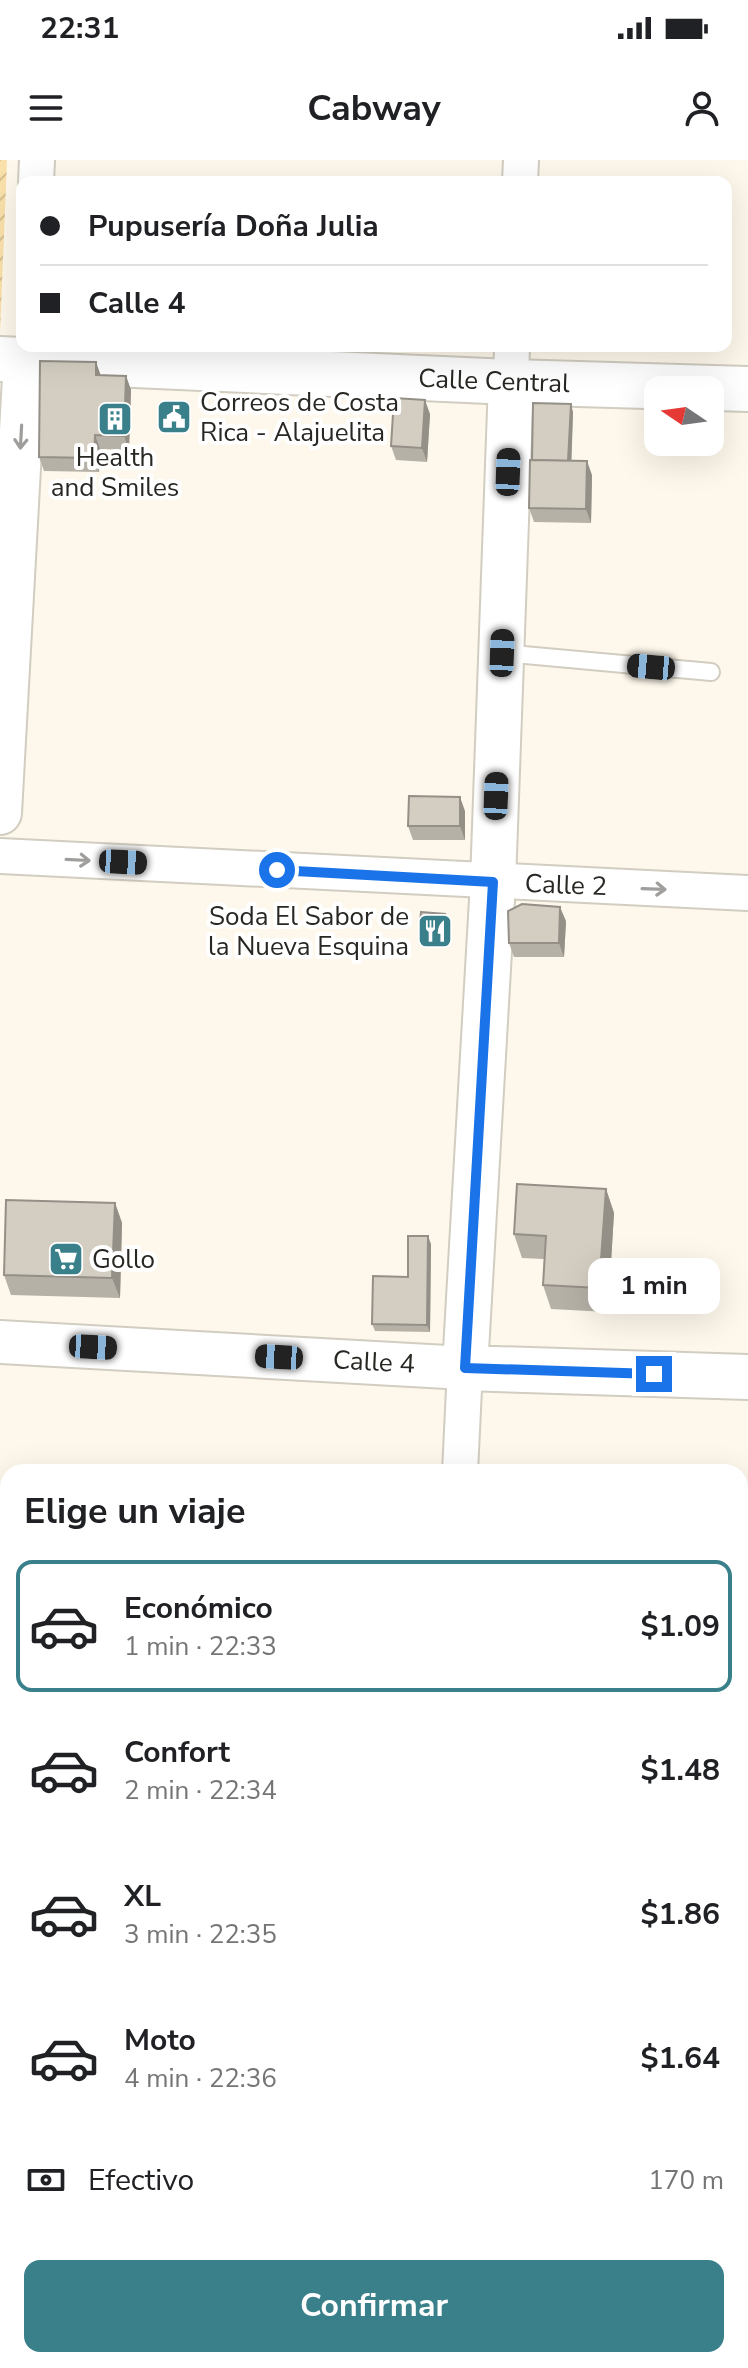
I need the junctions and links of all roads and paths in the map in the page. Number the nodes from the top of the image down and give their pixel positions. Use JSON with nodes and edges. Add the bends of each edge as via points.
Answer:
{"nodes":[{"id":1,"x":17,"y":355,"type":"edge"},
{"id":2,"x":512,"y":364,"type":"edge"},
{"id":3,"x":748,"y":389,"type":"edge"},
{"id":4,"x":502,"y":653,"type":"junction"},
{"id":5,"x":711,"y":672,"type":"dead end"},
{"id":6,"x":0,"y":813,"type":"edge"},
{"id":7,"x":0,"y":856,"type":"edge"},
{"id":8,"x":493,"y":882,"type":"junction"},
{"id":9,"x":748,"y":893,"type":"edge"},
{"id":10,"x":0,"y":1342,"type":"edge"},
{"id":11,"x":465,"y":1368,"type":"junction"},
{"id":12,"x":748,"y":1377,"type":"edge"},
{"id":13,"x":460,"y":1464,"type":"edge"}],
"edges":[{"from":1,"to":2,"type":"main road","name":"Calle Central"},
{"from":1,"to":6,"type":"street","one_way":true},
{"from":2,"to":3,"type":"main road","name":"Calle Central"},
{"from":2,"to":4,"type":"main road"},
{"from":4,"to":5,"type":"lane"},
{"from":4,"to":8,"type":"main road"},
{"from":7,"to":8,"type":"street","name":"Calle 2","one_way":true},
{"from":8,"to":9,"type":"street","name":"Calle 2","one_way":true},
{"from":8,"to":11,"type":"main road"},
{"from":10,"to":11,"type":"street","name":"Calle 4"},
{"from":11,"to":12,"type":"main road","name":"Calle 4"},
{"from":11,"to":13,"type":"street"}]}
